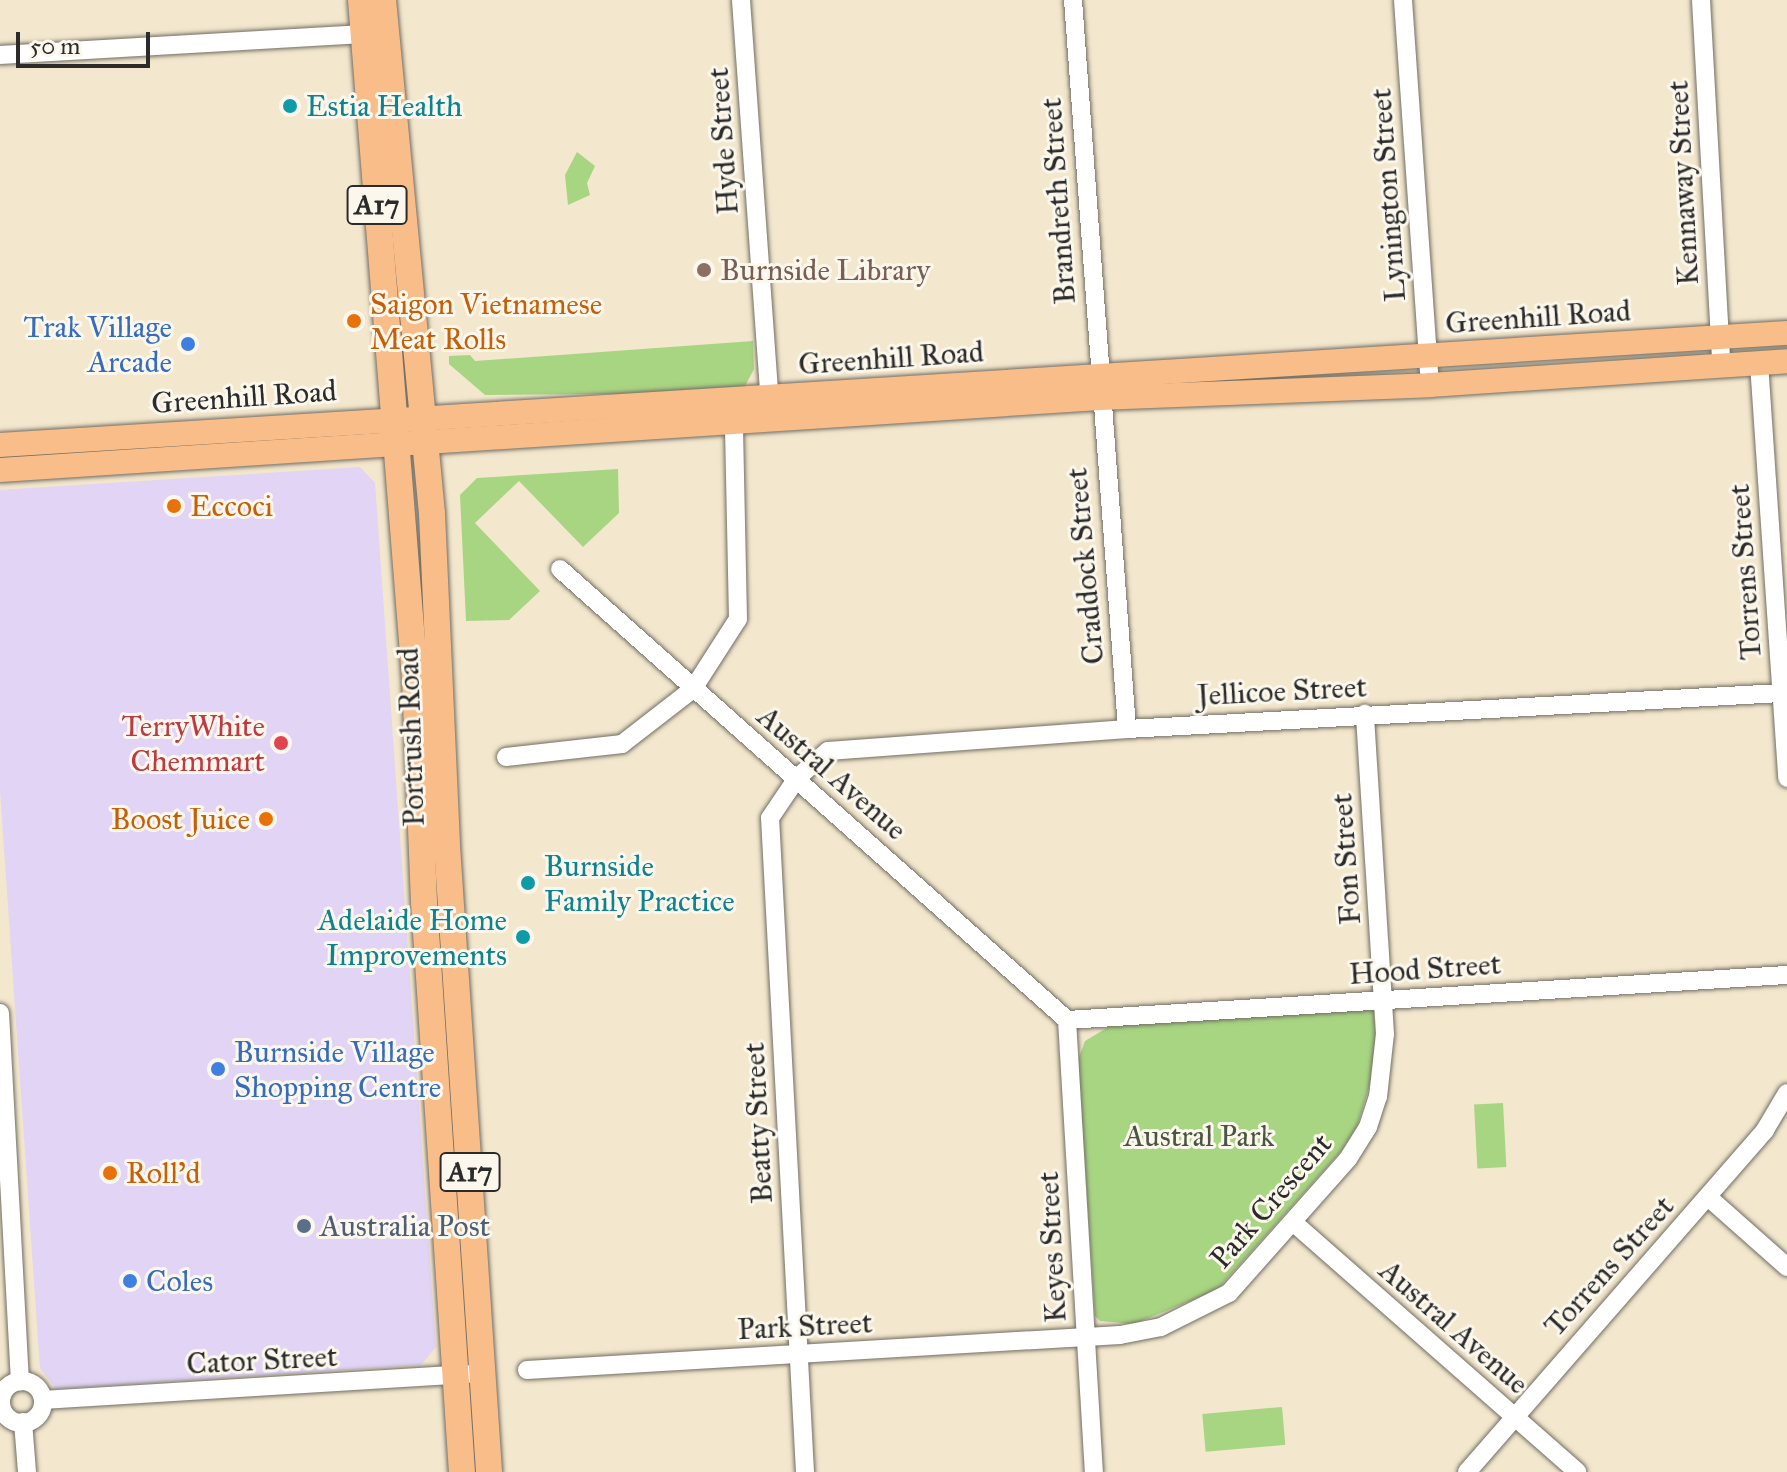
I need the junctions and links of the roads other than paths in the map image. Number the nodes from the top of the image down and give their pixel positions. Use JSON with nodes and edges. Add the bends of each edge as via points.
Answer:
{"nodes":[{"id":1,"x":361,"y":0,"type":"edge"},
{"id":2,"x":383,"y":0,"type":"edge"},
{"id":3,"x":741,"y":0,"type":"edge"},
{"id":4,"x":1073,"y":0,"type":"edge"},
{"id":5,"x":1403,"y":0,"type":"edge"},
{"id":6,"x":1701,"y":0,"type":"edge"},
{"id":7,"x":363,"y":34,"type":"junction"},
{"id":8,"x":0,"y":55,"type":"edge"},
{"id":9,"x":1787,"y":333,"type":"edge"},
{"id":10,"x":1720,"y":336,"type":"junction"},
{"id":11,"x":1427,"y":357,"type":"junction"},
{"id":12,"x":1787,"y":361,"type":"edge"},
{"id":13,"x":1721,"y":363,"type":"junction"},
{"id":14,"x":1759,"y":363,"type":"junction"},
{"id":15,"x":1430,"y":385,"type":"junction"},
{"id":16,"x":1098,"y":387,"type":"junction"},
{"id":17,"x":770,"y":410,"type":"junction"},
{"id":18,"x":409,"y":417,"type":"junction"},
{"id":19,"x":734,"y":424,"type":"junction"},
{"id":20,"x":0,"y":445,"type":"edge"},
{"id":21,"x":411,"y":445,"type":"junction"},
{"id":22,"x":0,"y":470,"type":"edge"},
{"id":23,"x":560,"y":569,"type":"dead end"},
{"id":24,"x":693,"y":689,"type":"junction"},
{"id":25,"x":1781,"y":693,"type":"junction"},
{"id":26,"x":1365,"y":714,"type":"junction"},
{"id":27,"x":1127,"y":729,"type":"junction"},
{"id":28,"x":506,"y":757,"type":"dead end"},
{"id":29,"x":797,"y":778,"type":"junction"},
{"id":30,"x":1787,"y":778,"type":"edge"},
{"id":31,"x":1787,"y":975,"type":"edge"},
{"id":32,"x":1383,"y":1000,"type":"junction"},
{"id":33,"x":0,"y":1013,"type":"edge"},
{"id":34,"x":1067,"y":1020,"type":"junction"},
{"id":35,"x":1787,"y":1093,"type":"edge"},
{"id":36,"x":1708,"y":1197,"type":"junction"},
{"id":37,"x":1294,"y":1223,"type":"junction"},
{"id":38,"x":6,"y":1227,"type":"edge"},
{"id":39,"x":1787,"y":1267,"type":"edge"},
{"id":40,"x":1085,"y":1338,"type":"junction"},
{"id":41,"x":798,"y":1355,"type":"junction"},
{"id":42,"x":527,"y":1370,"type":"dead end"},
{"id":43,"x":484,"y":1373,"type":"junction"},
{"id":44,"x":457,"y":1375,"type":"junction"},
{"id":45,"x":20,"y":1381,"type":"junction"},
{"id":46,"x":43,"y":1400,"type":"junction"},
{"id":47,"x":1,"y":1403,"type":"edge"},
{"id":48,"x":1513,"y":1417,"type":"junction"},
{"id":49,"x":23,"y":1422,"type":"junction"},
{"id":50,"x":27,"y":1472,"type":"edge"},
{"id":51,"x":462,"y":1472,"type":"edge"},
{"id":52,"x":489,"y":1472,"type":"edge"},
{"id":53,"x":805,"y":1472,"type":"edge"},
{"id":54,"x":1094,"y":1472,"type":"edge"},
{"id":55,"x":1467,"y":1472,"type":"edge"},
{"id":56,"x":1577,"y":1472,"type":"edge"}],
"edges":[{"from":1,"to":7,"type":"highway","name":"Portrush Road","number":"A17"},
{"from":2,"to":18,"type":"highway","name":"Portrush Road","number":"A17"},
{"from":3,"to":17,"type":"street","name":"Hyde Street"},
{"from":4,"to":16,"type":"street","name":"Brandreth Street"},
{"from":5,"to":11,"type":"street","name":"Lynington Street"},
{"from":6,"to":10,"type":"street","name":"Kennaway Street"},
{"from":7,"to":8,"type":"street"},
{"from":7,"to":18,"type":"highway","name":"Portrush Road","number":"A17"},
{"from":9,"to":10,"type":"main road","name":"Greenhill Road"},
{"from":10,"to":11,"type":"main road","name":"Greenhill Road"},
{"from":10,"to":13,"type":"street","name":"Kennaway Street"},
{"from":11,"to":15,"type":"street","name":"Lynington Street"},
{"from":11,"to":16,"type":"main road","name":"Greenhill Road"},
{"from":12,"to":14,"type":"main road","name":"Greenhill Road"},
{"from":13,"to":14,"type":"main road","name":"Greenhill Road"},
{"from":13,"to":15,"type":"main road","name":"Greenhill Road"},
{"from":14,"to":25,"type":"street","name":"Torrens Street"},
{"from":15,"to":16,"type":"main road","name":"Greenhill Road"},
{"from":16,"to":17,"type":"main road","name":"Greenhill Road"},
{"from":16,"to":27,"type":"street","name":"Craddock Street"},
{"from":17,"to":18,"type":"main road","name":"Greenhill Road"},
{"from":17,"to":19,"type":"main road","name":"Greenhill Road"},
{"from":18,"to":20,"type":"main road","name":"Greenhill Road"},
{"from":18,"to":21,"type":"highway","name":"Portrush Road","number":"A17"},
{"from":19,"to":21,"type":"main road","name":"Greenhill Road"},
{"from":19,"to":24,"type":"street","via":[[738,619]]},
{"from":21,"to":22,"type":"main road","name":"Greenhill Road"},
{"from":21,"to":43,"type":"highway","name":"Portrush Road","number":"A17"},
{"from":21,"to":44,"type":"highway","name":"Portrush Road","number":"A17"},
{"from":23,"to":24,"type":"street","name":"Austral Avenue"},
{"from":24,"to":28,"type":"street","via":[[622,744]]},
{"from":24,"to":29,"type":"street","name":"Austral Avenue"},
{"from":25,"to":26,"type":"street","name":"Jellicoe Street"},
{"from":25,"to":30,"type":"street","name":"Torrens Street"},
{"from":26,"to":27,"type":"street","name":"Jellicoe Street"},
{"from":26,"to":32,"type":"street","name":"Fon Street"},
{"from":27,"to":29,"type":"street","name":"Jellicoe Street","via":[[828,751]]},
{"from":29,"to":34,"type":"street","name":"Austral Avenue"},
{"from":29,"to":41,"type":"street","name":"Beatty Street","via":[[770,818]]},
{"from":31,"to":32,"type":"street","name":"Hood Street"},
{"from":32,"to":34,"type":"street","name":"Hood Street"},
{"from":32,"to":37,"type":"street","name":"Park Crescent","via":[[1384,1066],[1368,1127]]},
{"from":33,"to":38,"type":"street"},
{"from":34,"to":40,"type":"street","name":"Keyes Street"},
{"from":35,"to":36,"type":"street","name":"Torrens Street","via":[[1765,1130]]},
{"from":36,"to":39,"type":"street"},
{"from":36,"to":48,"type":"street","name":"Torrens Street"},
{"from":37,"to":40,"type":"street","name":"Park Crescent","via":[[1229,1293],[1197,1312],[1161,1327]]},
{"from":37,"to":48,"type":"street","name":"Austral Avenue"},
{"from":38,"to":45,"type":"street"},
{"from":40,"to":41,"type":"street","name":"Park Street"},
{"from":40,"to":54,"type":"street","name":"Keyes Street"},
{"from":41,"to":42,"type":"street","name":"Park Street"},
{"from":41,"to":53,"type":"street","name":"Beatty Street"},
{"from":43,"to":44,"type":"street","name":"Cator Street"},
{"from":43,"to":52,"type":"highway","name":"Portrush Road","number":"A17"},
{"from":44,"to":46,"type":"street","name":"Cator Street"},
{"from":44,"to":51,"type":"highway","name":"Portrush Road","number":"A17"},
{"from":45,"to":46,"type":"street","via":[[38,1388]]},
{"from":45,"to":47,"type":"street","via":[[5,1391]]},
{"from":46,"to":49,"type":"street","via":[[36,1418]]},
{"from":47,"to":49,"type":"street","via":[[6,1415]]},
{"from":48,"to":55,"type":"street","name":"Torrens Street"},
{"from":48,"to":56,"type":"street","name":"Austral Avenue"},
{"from":49,"to":50,"type":"street"}]}
